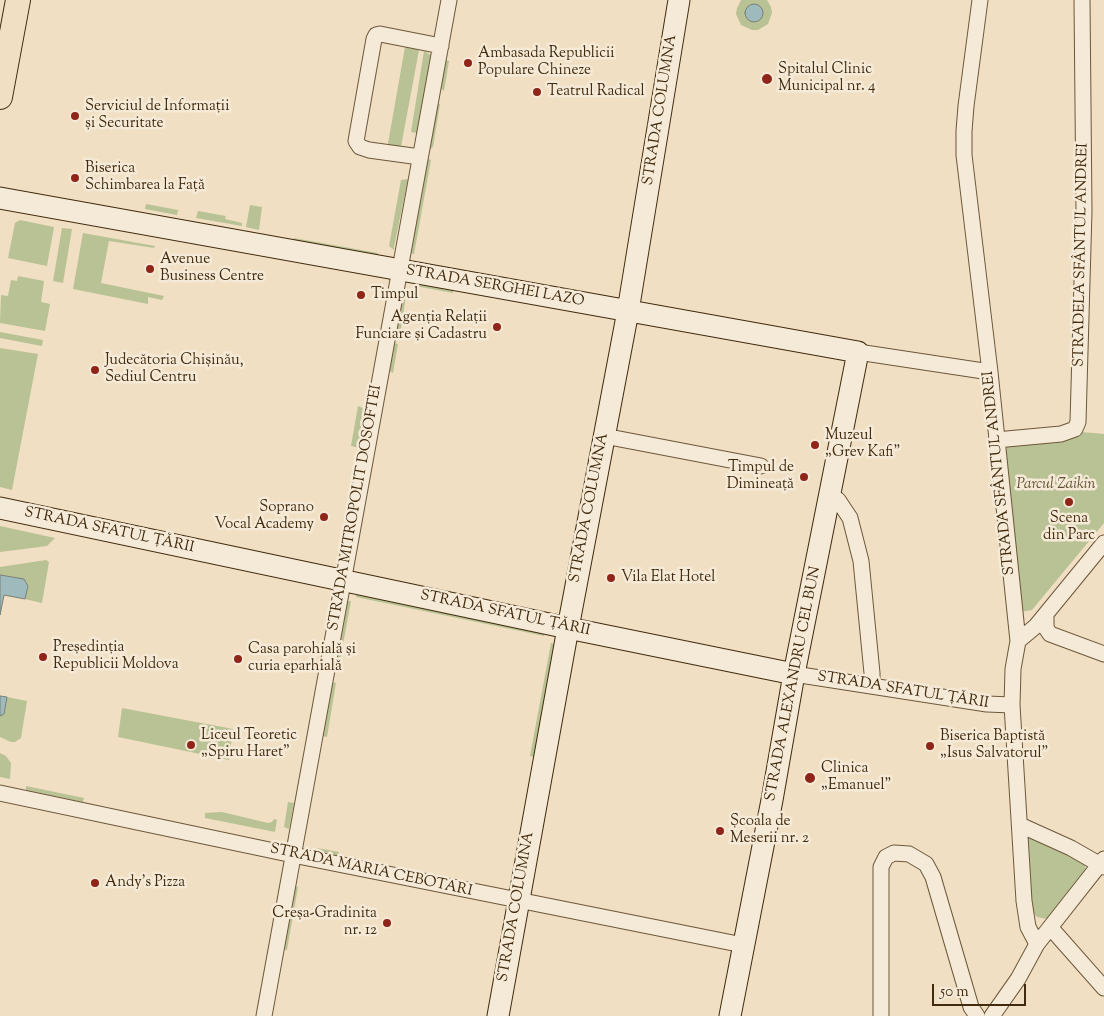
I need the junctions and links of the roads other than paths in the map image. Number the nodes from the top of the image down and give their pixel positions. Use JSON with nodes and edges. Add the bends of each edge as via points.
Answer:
{"nodes":[{"id":1,"x":18,"y":0,"type":"edge"},
{"id":2,"x":449,"y":0,"type":"edge"},
{"id":3,"x":679,"y":0,"type":"edge"},
{"id":4,"x":980,"y":0,"type":"edge"},
{"id":5,"x":1082,"y":0,"type":"edge"},
{"id":6,"x":441,"y":46,"type":"junction"},
{"id":7,"x":0,"y":97,"type":"edge"},
{"id":8,"x":420,"y":157,"type":"junction"},
{"id":9,"x":0,"y":198,"type":"edge"},
{"id":10,"x":400,"y":271,"type":"junction"},
{"id":11,"x":628,"y":311,"type":"junction"},
{"id":12,"x":858,"y":352,"type":"junction"},
{"id":13,"x":990,"y":372,"type":"junction"},
{"id":14,"x":604,"y":436,"type":"junction"},
{"id":15,"x":996,"y":440,"type":"junction"},
{"id":16,"x":761,"y":466,"type":"dead end"},
{"id":17,"x":830,"y":494,"type":"junction"},
{"id":18,"x":0,"y":508,"type":"edge"},
{"id":19,"x":1104,"y":543,"type":"edge"},
{"id":20,"x":343,"y":580,"type":"junction"},
{"id":21,"x":1046,"y":615,"type":"junction"},
{"id":22,"x":568,"y":628,"type":"junction"},
{"id":23,"x":1018,"y":641,"type":"junction"},
{"id":24,"x":1104,"y":654,"type":"edge"},
{"id":25,"x":794,"y":674,"type":"junction"},
{"id":26,"x":872,"y":686,"type":"junction"},
{"id":27,"x":1012,"y":705,"type":"junction"},
{"id":28,"x":0,"y":793,"type":"edge"},
{"id":29,"x":1020,"y":825,"type":"junction"},
{"id":30,"x":293,"y":855,"type":"junction"},
{"id":31,"x":1103,"y":863,"type":"edge"},
{"id":32,"x":518,"y":901,"type":"junction"},
{"id":33,"x":1050,"y":928,"type":"junction"},
{"id":34,"x":1037,"y":944,"type":"junction"},
{"id":35,"x":743,"y":945,"type":"junction"},
{"id":36,"x":1104,"y":988,"type":"edge"},
{"id":37,"x":264,"y":1016,"type":"edge"},
{"id":38,"x":498,"y":1016,"type":"edge"},
{"id":39,"x":730,"y":1016,"type":"edge"},
{"id":40,"x":881,"y":1016,"type":"edge"},
{"id":41,"x":977,"y":1016,"type":"edge"},
{"id":42,"x":992,"y":1016,"type":"edge"}],
"edges":[{"from":1,"to":7,"type":"main road"},
{"from":2,"to":6,"type":"street","name":"STRADA MITROPOLIT DOSOFTEI"},
{"from":3,"to":11,"type":"main road","name":"STRADA COLUMNA"},
{"from":4,"to":13,"type":"street","name":"STRADA SFÂNTUL ANDREI","via":[[964,155]]},
{"from":5,"to":15,"type":"street","name":"STRADELA SFÂNTUL ANDREI","via":[[1084,211],[1078,422],[1074,429],[1061,434]]},
{"from":6,"to":8,"type":"street","name":"STRADA MITROPOLIT DOSOFTEI"},
{"from":6,"to":8,"type":"street","via":[[380,34],[374,39],[356,141],[360,147],[369,150]]},
{"from":8,"to":10,"type":"street","name":"STRADA MITROPOLIT DOSOFTEI"},
{"from":9,"to":10,"type":"main road","name":"STRADA SERGHEI LAZO"},
{"from":10,"to":11,"type":"main road","name":"STRADA SERGHEI LAZO"},
{"from":10,"to":20,"type":"street","name":"STRADA MITROPOLIT DOSOFTEI"},
{"from":11,"to":12,"type":"main road","name":"STRADA SERGHEI LAZO"},
{"from":11,"to":14,"type":"main road","name":"STRADA COLUMNA"},
{"from":12,"to":13,"type":"street","name":"STRADA SERGHEI LAZO"},
{"from":12,"to":17,"type":"main road","name":"STRADA ALEXANDRU CEL BUN"},
{"from":13,"to":15,"type":"street","name":"STRADA SFÂNTUL ANDREI"},
{"from":14,"to":16,"type":"street"},
{"from":14,"to":22,"type":"main road","name":"STRADA COLUMNA"},
{"from":15,"to":23,"type":"street","name":"STRADA SFÂNTUL ANDREI"},
{"from":17,"to":25,"type":"main road","name":"STRADA ALEXANDRU CEL BUN"},
{"from":17,"to":26,"type":"street","via":[[850,518],[861,561]]},
{"from":18,"to":20,"type":"main road","name":"STRADA SFATUL ȚĂRII"},
{"from":19,"to":21,"type":"street"},
{"from":20,"to":22,"type":"main road","name":"STRADA SFATUL ȚĂRII"},
{"from":20,"to":30,"type":"street","name":"STRADA MITROPOLIT DOSOFTEI"},
{"from":21,"to":23,"type":"street"},
{"from":21,"to":24,"type":"street","via":[[1046,628],[1050,634]]},
{"from":22,"to":25,"type":"main road","name":"STRADA SFATUL ȚĂRII"},
{"from":22,"to":32,"type":"main road","name":"STRADA COLUMNA"},
{"from":23,"to":27,"type":"street","name":"STRADA SFÂNTUL ANDREI"},
{"from":25,"to":26,"type":"street","name":"STRADA SFATUL ȚĂRII"},
{"from":25,"to":35,"type":"main road","name":"STRADA ALEXANDRU CEL BUN"},
{"from":26,"to":27,"type":"street","name":"STRADA SFATUL ȚĂRII"},
{"from":27,"to":29,"type":"street","name":"STRADA SFÂNTUL ANDREI"},
{"from":28,"to":30,"type":"street","name":"STRADA MARIA CEBOTARI"},
{"from":29,"to":31,"type":"street"},
{"from":29,"to":34,"type":"street","name":"STRADA SFÂNTUL ANDREI","via":[[1026,916]]},
{"from":30,"to":32,"type":"street","name":"STRADA MARIA CEBOTARI"},
{"from":30,"to":37,"type":"street","name":"STRADA MITROPOLIT DOSOFTEI"},
{"from":31,"to":33,"type":"street"},
{"from":32,"to":35,"type":"street","name":"STRADA MARIA CEBOTARI"},
{"from":32,"to":38,"type":"main road","name":"STRADA COLUMNA"},
{"from":33,"to":34,"type":"street"},
{"from":33,"to":36,"type":"street"},
{"from":34,"to":42,"type":"street"},
{"from":35,"to":39,"type":"main road","name":"STRADA ALEXANDRU CEL BUN"},
{"from":40,"to":41,"type":"street","via":[[881,867],[886,857],[894,854],[908,854],[926,864],[933,877],[971,1007]]}]}
